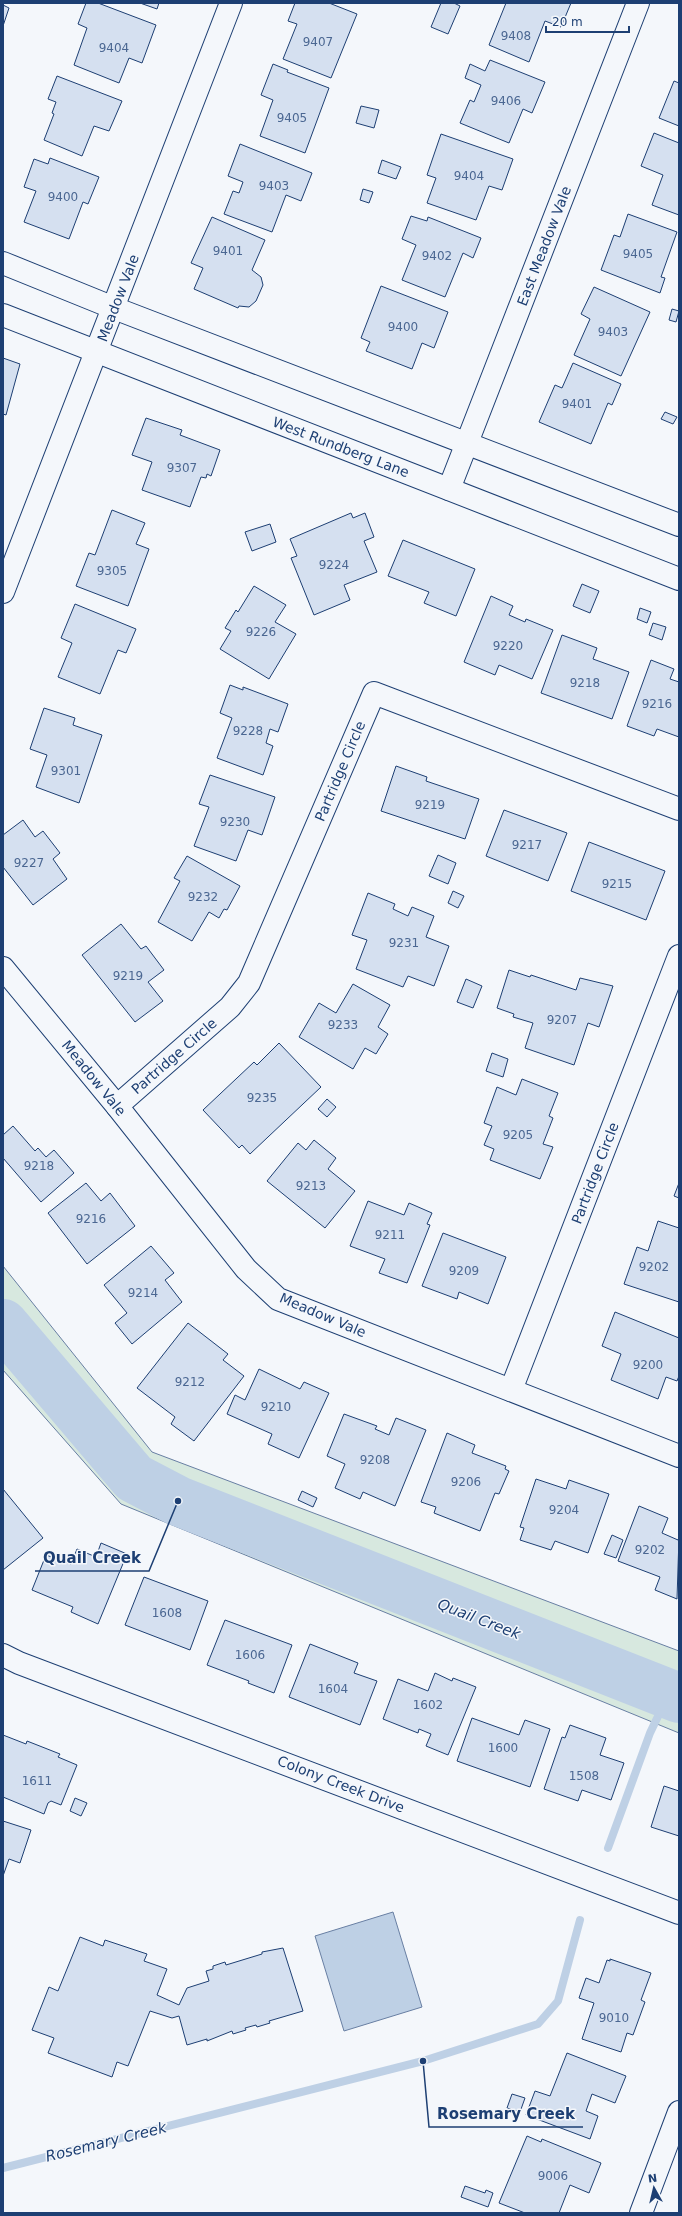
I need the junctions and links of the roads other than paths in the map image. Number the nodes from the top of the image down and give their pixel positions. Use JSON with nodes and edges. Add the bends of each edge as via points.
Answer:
{"nodes":[{"id":1,"x":231,"y":3,"type":"edge"},
{"id":2,"x":638,"y":3,"type":"edge"},
{"id":3,"x":3,"y":263,"type":"edge"},
{"id":4,"x":114,"y":308,"type":"junction"},
{"id":5,"x":3,"y":315,"type":"edge"},
{"id":6,"x":97,"y":352,"type":"junction"},
{"id":7,"x":467,"y":442,"type":"junction"},
{"id":8,"x":449,"y":489,"type":"junction"},
{"id":9,"x":679,"y":525,"type":"edge"},
{"id":10,"x":679,"y":579,"type":"edge"},
{"id":11,"x":3,"y":592,"type":"edge"},
{"id":12,"x":679,"y":809,"type":"edge"},
{"id":13,"x":679,"y":956,"type":"edge"},
{"id":14,"x":3,"y":968,"type":"edge"},
{"id":15,"x":117,"y":1106,"type":"junction"},
{"id":16,"x":511,"y":1390,"type":"junction"},
{"id":17,"x":679,"y":1456,"type":"edge"},
{"id":18,"x":3,"y":1655,"type":"edge"},
{"id":19,"x":679,"y":1913,"type":"edge"},
{"id":20,"x":679,"y":2112,"type":"edge"},
{"id":21,"x":641,"y":2213,"type":"edge"}],
"edges":[{"from":1,"to":4,"type":"street","name":"Meadow Vale"},
{"from":2,"to":7,"type":"street","name":"East Meadow Vale"},
{"from":3,"to":4,"type":"street"},
{"from":4,"to":6,"type":"street","name":"Meadow Vale"},
{"from":4,"to":7,"type":"street"},
{"from":5,"to":6,"type":"street","name":"West Rundberg Lane"},
{"from":6,"to":8,"type":"street","name":"West Rundberg Lane"},
{"from":6,"to":11,"type":"street","name":"Meadow Vale"},
{"from":7,"to":8,"type":"street","name":"East Meadow Vale"},
{"from":7,"to":9,"type":"street"},
{"from":8,"to":10,"type":"street","name":"West Rundberg Lane"},
{"from":12,"to":15,"type":"street","name":"Partridge Circle","via":[[374,692],[249,983],[230,1007]]},
{"from":13,"to":16,"type":"street","name":"Partridge Circle"},
{"from":14,"to":15,"type":"street","name":"Meadow Vale"},
{"from":15,"to":16,"type":"street","name":"Meadow Vale","via":[[246,1270],[278,1299]]},
{"from":16,"to":17,"type":"street","name":"Meadow Vale"},
{"from":18,"to":19,"type":"street","name":"Colony Creek Drive"},
{"from":20,"to":21,"type":"street"}]}
